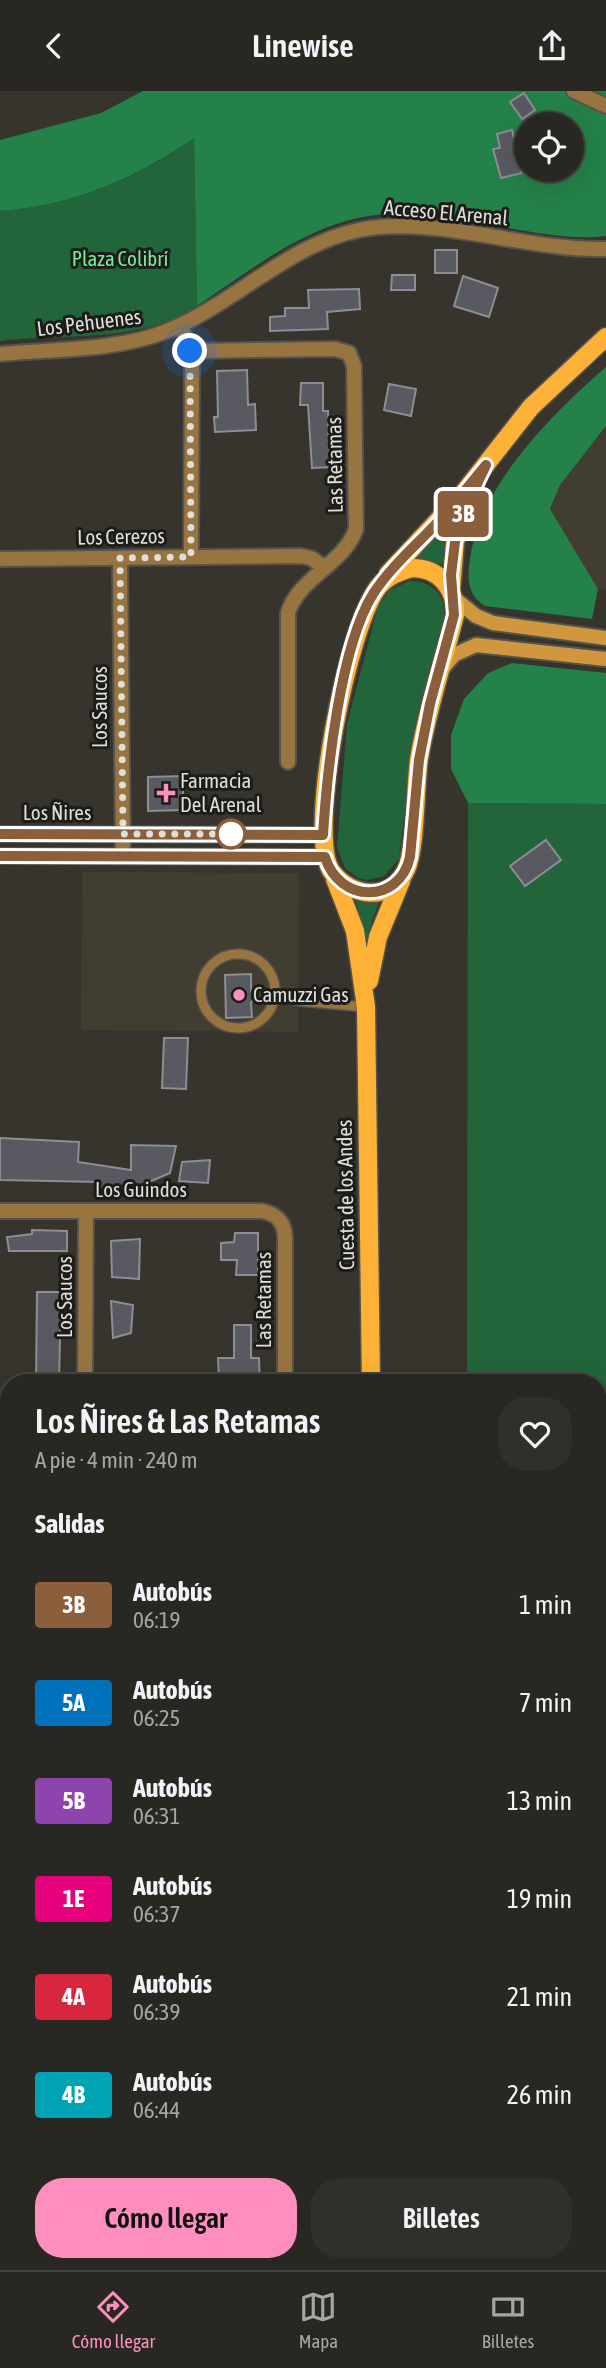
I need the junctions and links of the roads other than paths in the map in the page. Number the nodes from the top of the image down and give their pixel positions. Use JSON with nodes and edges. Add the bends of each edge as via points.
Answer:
{"nodes":[{"id":1,"x":574,"y":91,"type":"edge"},
{"id":2,"x":606,"y":106,"type":"edge"},
{"id":3,"x":606,"y":249,"type":"edge"},
{"id":4,"x":181,"y":325,"type":"junction"},
{"id":5,"x":606,"y":337,"type":"edge"},
{"id":6,"x":190,"y":351,"type":"junction"},
{"id":7,"x":0,"y":354,"type":"edge"},
{"id":8,"x":486,"y":465,"type":"junction"},
{"id":9,"x":191,"y":557,"type":"junction"},
{"id":10,"x":120,"y":558,"type":"junction"},
{"id":11,"x":0,"y":559,"type":"edge"},
{"id":12,"x":324,"y":567,"type":"junction"},
{"id":13,"x":380,"y":585,"type":"junction"},
{"id":14,"x":453,"y":595,"type":"junction"},
{"id":15,"x":606,"y":638,"type":"edge"},
{"id":16,"x":606,"y":659,"type":"edge"},
{"id":17,"x":437,"y":677,"type":"junction"},
{"id":18,"x":288,"y":762,"type":"dead end"},
{"id":19,"x":0,"y":834,"type":"edge"},
{"id":20,"x":123,"y":834,"type":"junction"},
{"id":21,"x":323,"y":835,"type":"junction"},
{"id":22,"x":0,"y":856,"type":"edge"},
{"id":23,"x":123,"y":856,"type":"junction"},
{"id":24,"x":327,"y":862,"type":"junction"},
{"id":25,"x":406,"y":872,"type":"junction"},
{"id":26,"x":275,"y":995,"type":"junction"},
{"id":27,"x":366,"y":1007,"type":"junction"},
{"id":28,"x":0,"y":1211,"type":"edge"},
{"id":29,"x":86,"y":1211,"type":"junction"},
{"id":30,"x":279,"y":1219,"type":"joint"},
{"id":31,"x":86,"y":1374,"type":"edge"},
{"id":32,"x":285,"y":1374,"type":"edge"},
{"id":33,"x":371,"y":1374,"type":"edge"}],
"edges":[{"from":1,"to":2,"type":"street"},
{"from":3,"to":4,"type":"street","name":"Acceso El Arenal","via":[[374,227],[307,250]]},
{"from":4,"to":6,"type":"street"},
{"from":4,"to":7,"type":"street","name":"Los Pehuenes","via":[[129,341]]},
{"from":5,"to":8,"type":"main road","via":[[531,407]]},
{"from":6,"to":9,"type":"street"},
{"from":6,"to":12,"type":"street","name":"Las Retamas","via":[[335,349],[349,353],[354,366],[356,523],[351,541]]},
{"from":8,"to":13,"type":"main road"},
{"from":8,"to":14,"type":"main road","via":[[459,525],[452,559]]},
{"from":9,"to":10,"type":"street","name":"Los Cerezos"},
{"from":9,"to":12,"type":"street","name":"Los Cerezos","via":[[306,556]]},
{"from":10,"to":11,"type":"street","name":"Los Cerezos"},
{"from":10,"to":20,"type":"street","name":"Los Saucos"},
{"from":12,"to":18,"type":"street","name":"Las Retamas","via":[[295,596],[288,613]]},
{"from":13,"to":14,"type":"main road","via":[[404,570],[421,568],[435,573]]},
{"from":13,"to":21,"type":"main road","via":[[362,618],[350,655],[330,759]]},
{"from":14,"to":15,"type":"main road","via":[[476,616],[493,623]]},
{"from":14,"to":17,"type":"main road","name":"Cuesta de los Andes","via":[[454,615]]},
{"from":16,"to":17,"type":"main road","via":[[475,645],[454,655]]},
{"from":17,"to":25,"type":"main road","name":"Cuesta de los Andes","via":[[419,760]]},
{"from":19,"to":20,"type":"street","name":"Los Ñires"},
{"from":20,"to":21,"type":"street","name":"Los Ñires"},
{"from":20,"to":23,"type":"street","name":"Los Saucos"},
{"from":21,"to":24,"type":"main road"},
{"from":22,"to":23,"type":"street","name":"Los Ñires"},
{"from":23,"to":24,"type":"street","name":"Los Ñires"},
{"from":24,"to":25,"type":"main road","via":[[340,881],[364,893],[383,892]]},
{"from":24,"to":27,"type":"main road","name":"Cuesta de los Andes","via":[[355,931]]},
{"from":25,"to":27,"type":"main road","name":"Cuesta de los Andes","via":[[378,937]]},
{"from":26,"to":26,"type":"lane","via":[[273,978],[264,964],[241,954],[210,966],[200,989],[208,1014],[222,1025],[239,1029],[263,1019]]},
{"from":26,"to":27,"type":"lane"},
{"from":27,"to":33,"type":"main road","name":"Cuesta de los Andes"},
{"from":28,"to":29,"type":"street","name":"Los Guindos"},
{"from":29,"to":30,"type":"street","name":"Los Guindos","via":[[262,1212]]},
{"from":29,"to":31,"type":"street","name":"Los Saucos"},
{"from":30,"to":32,"type":"street","name":"Las Retamas","via":[[285,1236]]}]}
